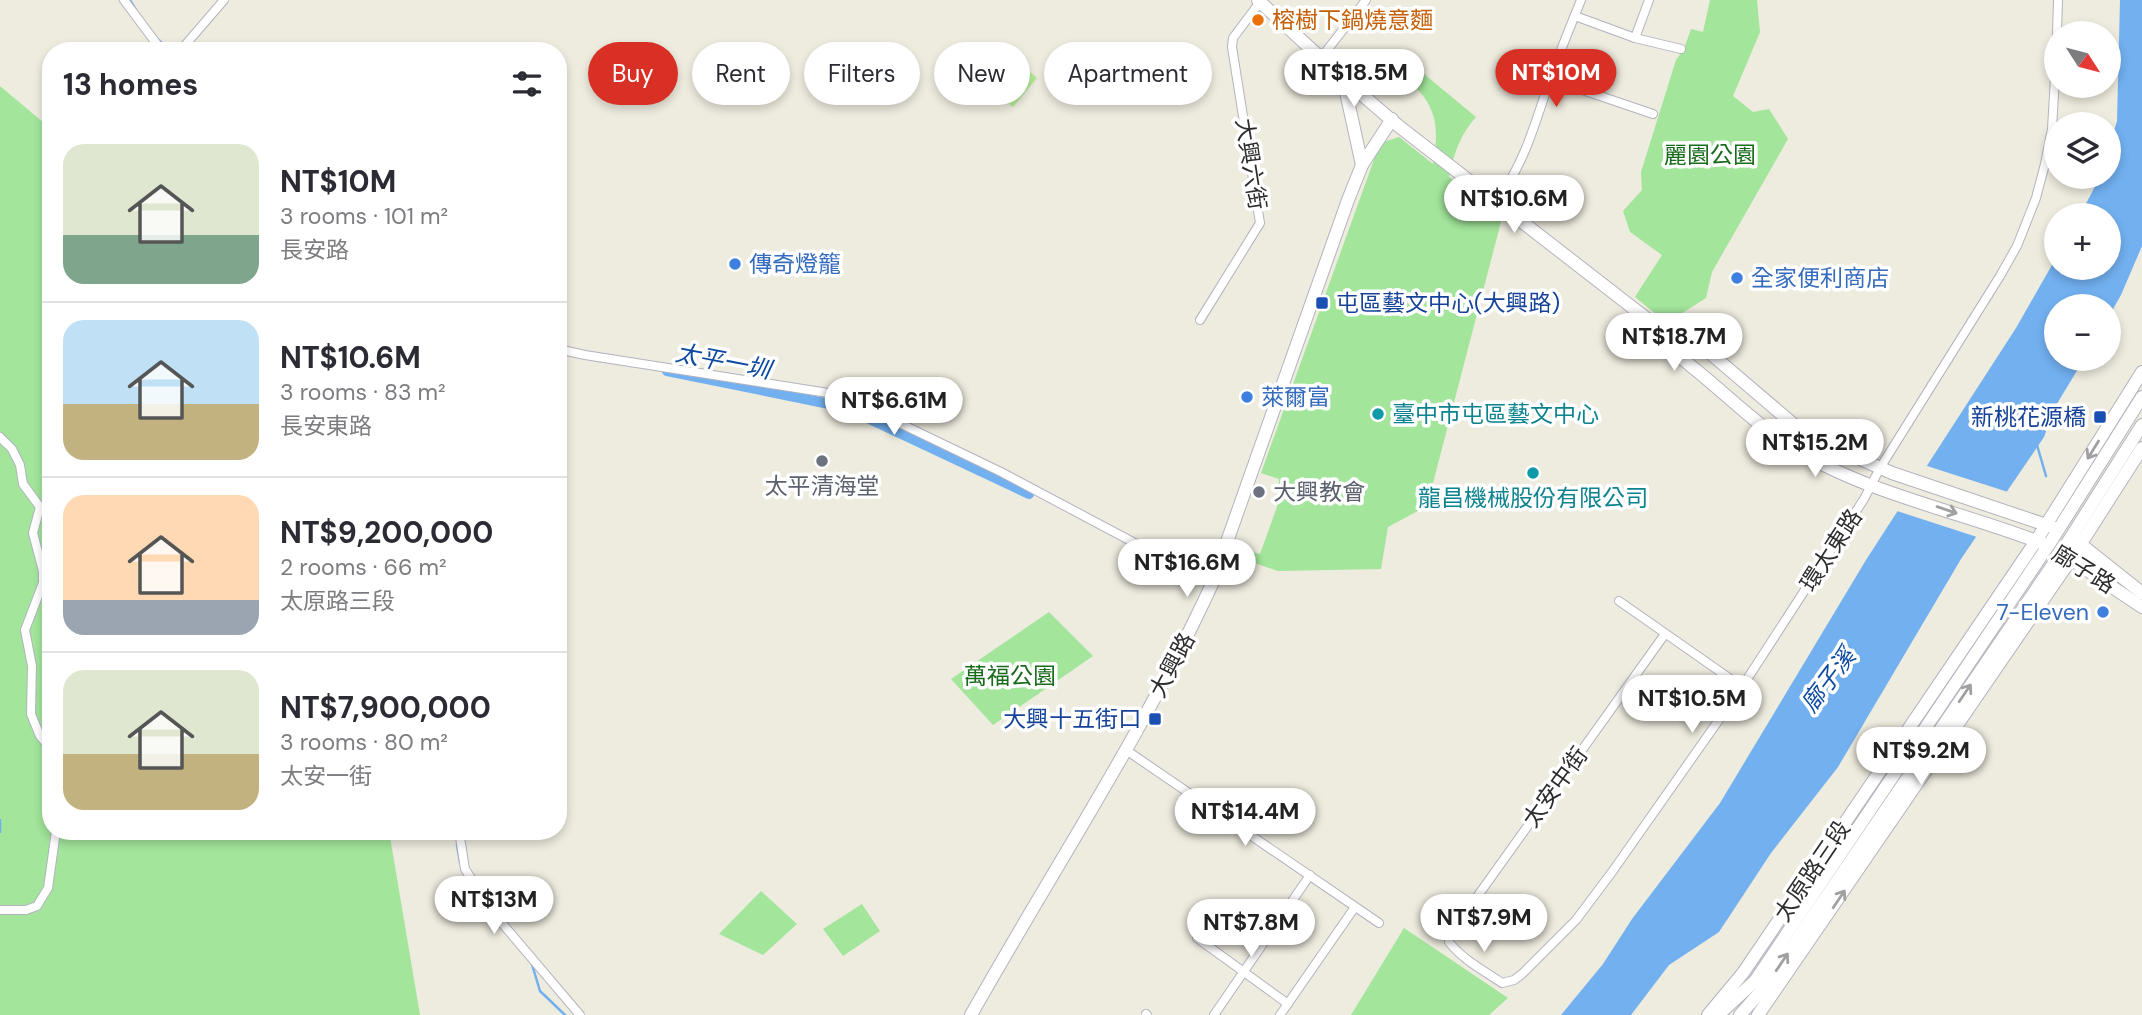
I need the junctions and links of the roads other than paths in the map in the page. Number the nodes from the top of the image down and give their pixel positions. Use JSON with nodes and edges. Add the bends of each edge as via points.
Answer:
{"nodes":[{"id":1,"x":124,"y":0,"type":"edge"},
{"id":2,"x":224,"y":0,"type":"edge"},
{"id":3,"x":1366,"y":0,"type":"edge"},
{"id":4,"x":1581,"y":0,"type":"edge"},
{"id":5,"x":1649,"y":0,"type":"edge"},
{"id":6,"x":2058,"y":0,"type":"edge"},
{"id":7,"x":1259,"y":1,"type":"edge"},
{"id":8,"x":1574,"y":16,"type":"junction"},
{"id":9,"x":2057,"y":21,"type":"edge"},
{"id":10,"x":1635,"y":38,"type":"junction"},
{"id":11,"x":155,"y":42,"type":"edge"},
{"id":12,"x":188,"y":42,"type":"edge"},
{"id":13,"x":1681,"y":49,"type":"dead end"},
{"id":14,"x":1321,"y":58,"type":"junction"},
{"id":15,"x":1337,"y":73,"type":"junction"},
{"id":16,"x":1550,"y":79,"type":"junction"},
{"id":17,"x":2054,"y":98,"type":"edge"},
{"id":18,"x":1653,"y":114,"type":"dead end"},
{"id":19,"x":1392,"y":118,"type":"junction"},
{"id":20,"x":1362,"y":165,"type":"junction"},
{"id":21,"x":1497,"y":201,"type":"junction"},
{"id":22,"x":1200,"y":320,"type":"dead end"},
{"id":23,"x":1673,"y":339,"type":"junction"},
{"id":24,"x":567,"y":351,"type":"edge"},
{"id":25,"x":2142,"y":372,"type":"edge"},
{"id":26,"x":2142,"y":397,"type":"edge"},
{"id":27,"x":2142,"y":425,"type":"edge"},
{"id":28,"x":0,"y":437,"type":"edge"},
{"id":29,"x":2142,"y":448,"type":"edge"},
{"id":30,"x":1886,"y":471,"type":"junction"},
{"id":31,"x":1877,"y":486,"type":"junction"},
{"id":32,"x":2052,"y":527,"type":"junction"},
{"id":33,"x":2076,"y":540,"type":"junction"},
{"id":34,"x":2042,"y":543,"type":"junction"},
{"id":35,"x":2066,"y":556,"type":"junction"},
{"id":36,"x":42,"y":567,"type":"edge"},
{"id":37,"x":1212,"y":584,"type":"junction"},
{"id":38,"x":42,"y":586,"type":"edge"},
{"id":39,"x":2142,"y":593,"type":"edge"},
{"id":40,"x":1619,"y":601,"type":"dead end"},
{"id":41,"x":2142,"y":607,"type":"edge"},
{"id":42,"x":1665,"y":634,"type":"junction"},
{"id":43,"x":1742,"y":687,"type":"junction"},
{"id":44,"x":42,"y":738,"type":"edge"},
{"id":45,"x":1126,"y":750,"type":"junction"},
{"id":46,"x":55,"y":840,"type":"edge"},
{"id":47,"x":461,"y":840,"type":"edge"},
{"id":48,"x":1310,"y":875,"type":"junction"},
{"id":49,"x":1355,"y":906,"type":"junction"},
{"id":50,"x":0,"y":910,"type":"edge"},
{"id":51,"x":1379,"y":923,"type":"dead end"},
{"id":52,"x":1197,"y":937,"type":"dead end"},
{"id":53,"x":1244,"y":972,"type":"junction"},
{"id":54,"x":1502,"y":984,"type":"joint"},
{"id":55,"x":1288,"y":1004,"type":"junction"},
{"id":56,"x":580,"y":1015,"type":"edge"},
{"id":57,"x":971,"y":1015,"type":"edge"},
{"id":58,"x":1214,"y":1015,"type":"edge"},
{"id":59,"x":1280,"y":1015,"type":"edge"},
{"id":60,"x":1708,"y":1015,"type":"edge"},
{"id":61,"x":1718,"y":1015,"type":"edge"},
{"id":62,"x":1740,"y":1015,"type":"edge"},
{"id":63,"x":1758,"y":1015,"type":"edge"}],
"edges":[{"from":1,"to":11,"type":"street"},
{"from":2,"to":12,"type":"street"},
{"from":3,"to":14,"type":"street"},
{"from":4,"to":8,"type":"street"},
{"from":5,"to":10,"type":"street"},
{"from":6,"to":9,"type":"street"},
{"from":7,"to":14,"type":"main road"},
{"from":7,"to":22,"type":"street","name":"大興六街","via":[[1233,38],[1232,47],[1260,223]]},
{"from":8,"to":10,"type":"street"},
{"from":8,"to":16,"type":"street"},
{"from":10,"to":13,"type":"street"},
{"from":14,"to":15,"type":"main road"},
{"from":15,"to":19,"type":"main road"},
{"from":15,"to":20,"type":"main road","via":[[1346,92]]},
{"from":16,"to":18,"type":"street"},
{"from":16,"to":21,"type":"street","via":[[1528,147]]},
{"from":17,"to":30,"type":"street","name":"環太東路","via":[[2046,164],[2017,246]]},
{"from":19,"to":20,"type":"main road","name":"大興路"},
{"from":19,"to":21,"type":"main road"},
{"from":20,"to":37,"type":"main road","name":"大興路"},
{"from":21,"to":23,"type":"main road"},
{"from":23,"to":30,"type":"main road","via":[[1691,340],[1704,348],[1808,435]]},
{"from":23,"to":31,"type":"main road","via":[[1678,355],[1778,438],[1815,460]]},
{"from":24,"to":37,"type":"street","via":[[841,396],[1001,472]]},
{"from":25,"to":32,"type":"main road","name":"太原路三段","one_way":true},
{"from":26,"to":32,"type":"main road","name":"太原路三段"},
{"from":27,"to":33,"type":"main road","name":"太原路三段"},
{"from":28,"to":36,"type":"street","via":[[12,449],[23,484],[40,508],[33,533]]},
{"from":29,"to":33,"type":"main road","name":"太原路三段"},
{"from":30,"to":31,"type":"street","name":"環太東路"},
{"from":30,"to":32,"type":"main road","name":"廍子路"},
{"from":31,"to":34,"type":"main road","name":"廍子路","one_way":true},
{"from":31,"to":43,"type":"street","name":"環太東路"},
{"from":32,"to":33,"type":"main road","name":"廍子路"},
{"from":32,"to":34,"type":"main road","name":"太原路三段"},
{"from":33,"to":35,"type":"main road","name":"太原路三段"},
{"from":33,"to":39,"type":"main road","name":"廍子路"},
{"from":34,"to":35,"type":"main road","name":"廍子路"},
{"from":34,"to":60,"type":"main road","name":"太原路三段","via":[[1743,973]]},
{"from":34,"to":61,"type":"main road","name":"太原路三段","via":[[1755,981]]},
{"from":35,"to":41,"type":"main road","name":"廍子路"},
{"from":62,"to":35,"type":"main road","name":"太原路三段","one_way":true,"via":[[1764,988]]},
{"from":63,"to":35,"type":"main road","name":"太原路三段","one_way":true},
{"from":37,"to":45,"type":"main road","name":"大興路"},
{"from":38,"to":44,"type":"street","via":[[25,630],[33,666],[31,715]]},
{"from":40,"to":42,"type":"street"},
{"from":42,"to":43,"type":"street"},
{"from":42,"to":54,"type":"street","name":"太安中街","via":[[1449,936],[1449,942],[1474,965]]},
{"from":43,"to":54,"type":"street","name":"環太東路","via":[[1576,920],[1514,981]]},
{"from":45,"to":48,"type":"street"},
{"from":45,"to":57,"type":"main road","name":"大興路"},
{"from":46,"to":50,"type":"street","via":[[48,888],[37,906]]},
{"from":47,"to":56,"type":"street","via":[[465,869],[495,915]]},
{"from":48,"to":49,"type":"street"},
{"from":48,"to":53,"type":"street"},
{"from":49,"to":51,"type":"street"},
{"from":49,"to":55,"type":"street"},
{"from":52,"to":53,"type":"street"},
{"from":53,"to":55,"type":"street"},
{"from":53,"to":58,"type":"street"},
{"from":55,"to":59,"type":"street"}]}
